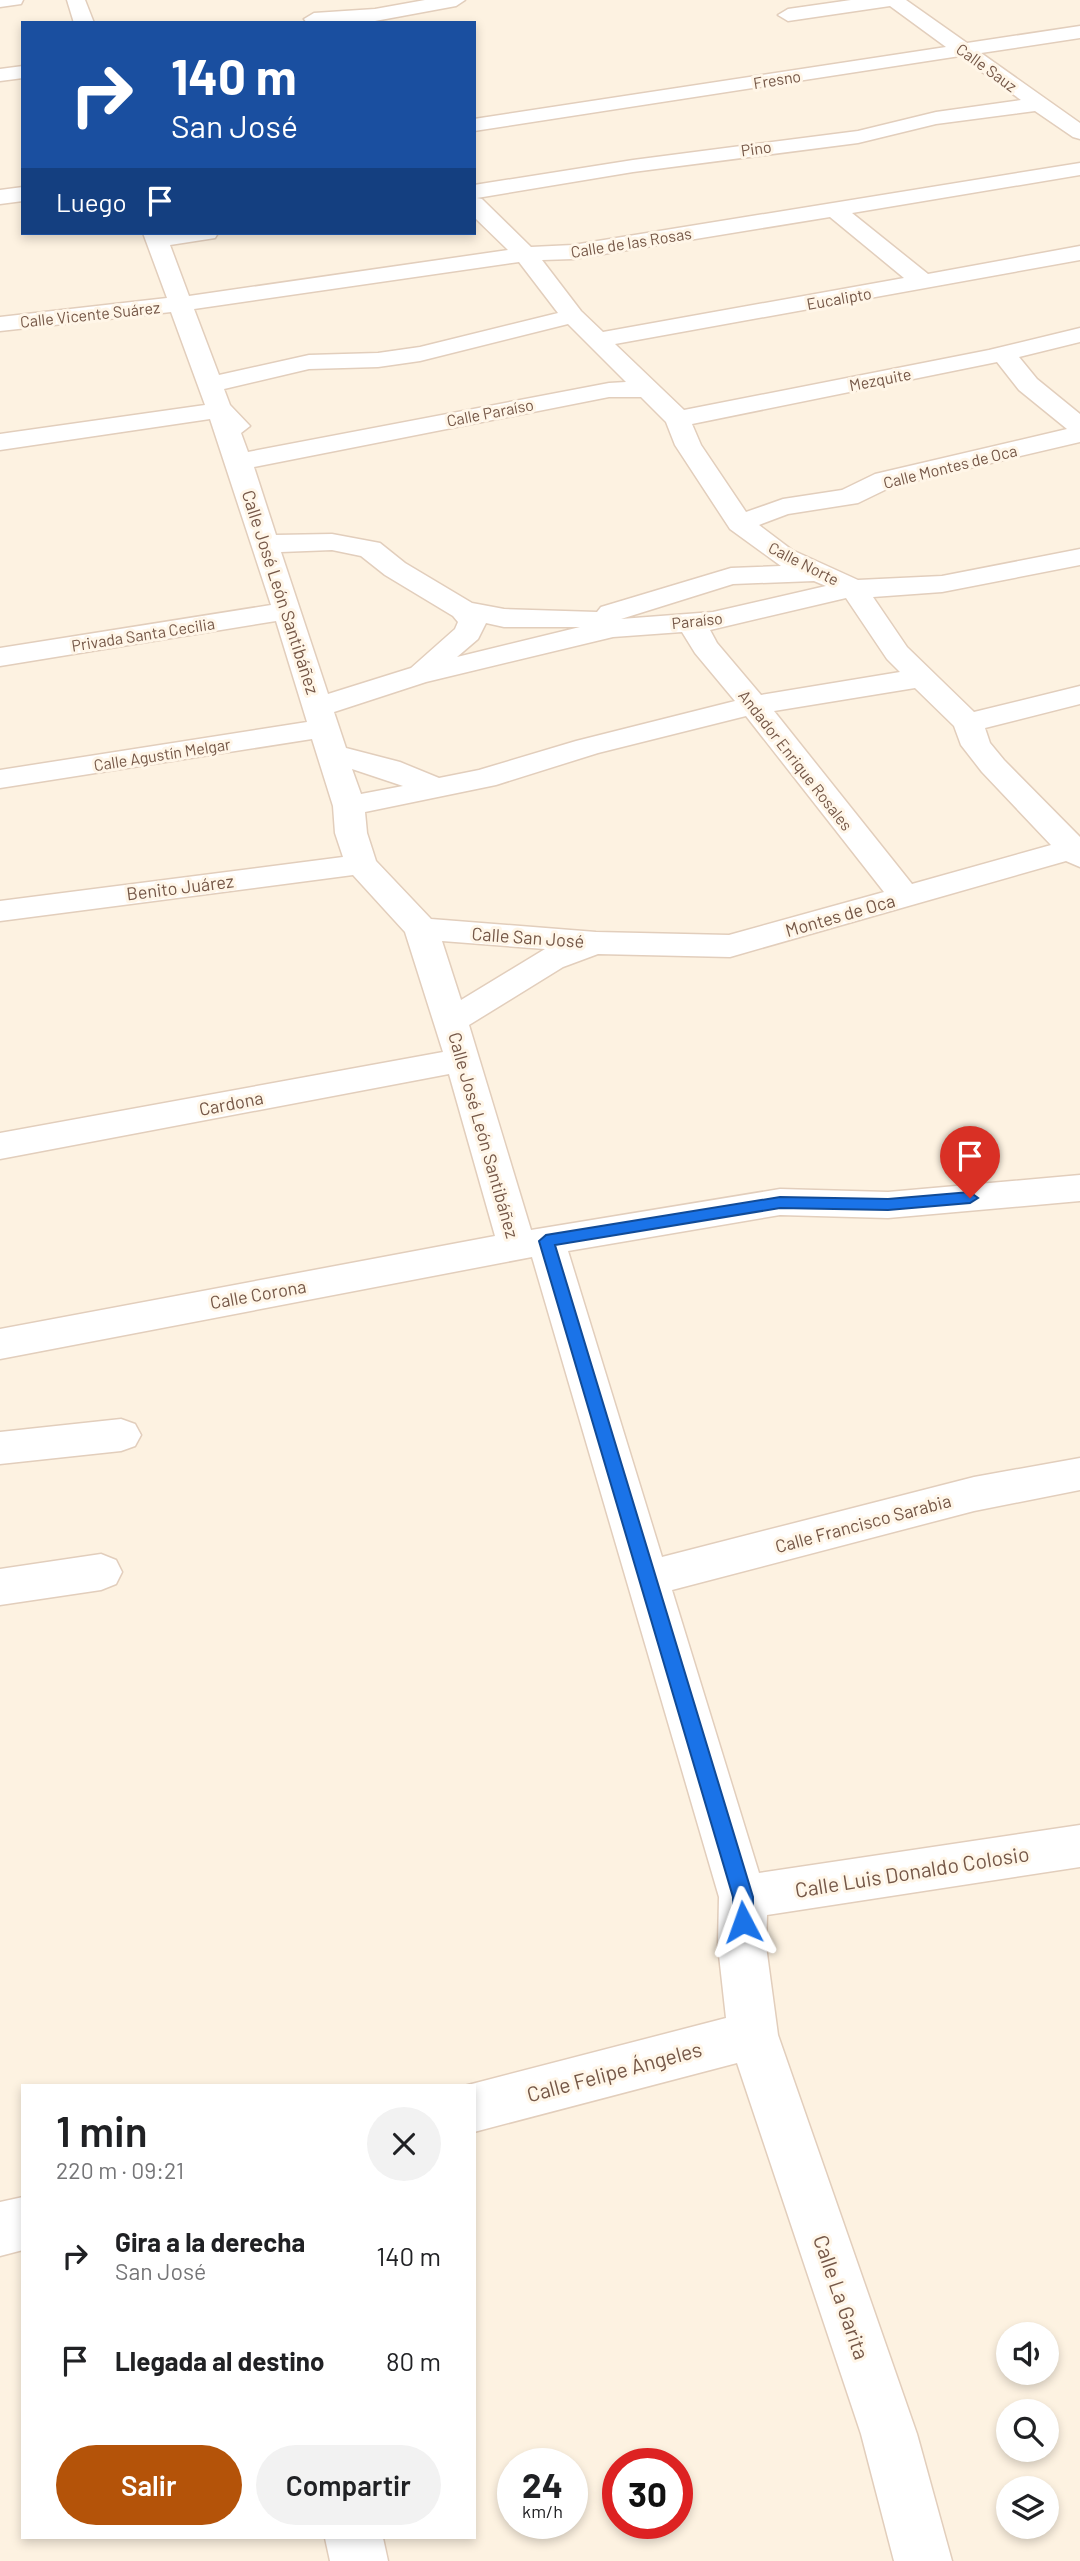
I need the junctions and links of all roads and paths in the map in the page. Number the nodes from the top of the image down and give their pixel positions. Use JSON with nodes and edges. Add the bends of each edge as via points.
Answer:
{"nodes":[{"id":1,"x":14,"y":0,"type":"edge"},
{"id":2,"x":76,"y":0,"type":"edge"},
{"id":3,"x":456,"y":0,"type":"edge"},
{"id":4,"x":892,"y":0,"type":"edge"},
{"id":5,"x":0,"y":1,"type":"edge"},
{"id":6,"x":788,"y":15,"type":"dead end"},
{"id":7,"x":312,"y":17,"type":"edge"},
{"id":8,"x":83,"y":21,"type":"edge"},
{"id":9,"x":1080,"y":32,"type":"edge"},
{"id":10,"x":964,"y":50,"type":"junction"},
{"id":11,"x":21,"y":72,"type":"edge"},
{"id":12,"x":0,"y":75,"type":"edge"},
{"id":13,"x":1067,"y":102,"type":"dead end"},
{"id":14,"x":1039,"y":105,"type":"junction"},
{"id":15,"x":476,"y":125,"type":"edge"},
{"id":16,"x":1080,"y":133,"type":"edge"},
{"id":17,"x":1080,"y":169,"type":"edge"},
{"id":18,"x":476,"y":192,"type":"edge"},
{"id":19,"x":21,"y":194,"type":"edge"},
{"id":20,"x":0,"y":197,"type":"edge"},
{"id":21,"x":476,"y":206,"type":"edge"},
{"id":22,"x":835,"y":210,"type":"junction"},
{"id":23,"x":181,"y":235,"type":"edge"},
{"id":24,"x":155,"y":237,"type":"edge"},
{"id":25,"x":1080,"y":253,"type":"edge"},
{"id":26,"x":524,"y":254,"type":"junction"},
{"id":27,"x":925,"y":282,"type":"junction"},
{"id":28,"x":180,"y":304,"type":"junction"},
{"id":29,"x":573,"y":316,"type":"junction"},
{"id":30,"x":0,"y":324,"type":"edge"},
{"id":31,"x":1080,"y":335,"type":"edge"},
{"id":32,"x":598,"y":340,"type":"junction"},
{"id":33,"x":1004,"y":353,"type":"junction"},
{"id":34,"x":644,"y":388,"type":"junction"},
{"id":35,"x":215,"y":398,"type":"junction"},
{"id":36,"x":678,"y":419,"type":"junction"},
{"id":37,"x":1080,"y":427,"type":"edge"},
{"id":38,"x":1080,"y":434,"type":"edge"},
{"id":39,"x":0,"y":442,"type":"edge"},
{"id":40,"x":336,"y":442,"type":"junction"},
{"id":41,"x":239,"y":462,"type":"junction"},
{"id":42,"x":747,"y":529,"type":"junction"},
{"id":43,"x":264,"y":544,"type":"junction"},
{"id":44,"x":1080,"y":557,"type":"edge"},
{"id":45,"x":816,"y":573,"type":"junction"},
{"id":46,"x":731,"y":576,"type":"junction"},
{"id":47,"x":853,"y":588,"type":"junction"},
{"id":48,"x":463,"y":610,"type":"junction"},
{"id":49,"x":285,"y":611,"type":"junction"},
{"id":50,"x":594,"y":619,"type":"junction"},
{"id":51,"x":702,"y":621,"type":"junction"},
{"id":52,"x":572,"y":638,"type":"junction"},
{"id":53,"x":0,"y":657,"type":"edge"},
{"id":54,"x":417,"y":675,"type":"junction"},
{"id":55,"x":920,"y":678,"type":"junction"},
{"id":56,"x":1080,"y":695,"type":"edge"},
{"id":57,"x":754,"y":705,"type":"junction"},
{"id":58,"x":968,"y":723,"type":"junction"},
{"id":59,"x":325,"y":730,"type":"junction"},
{"id":60,"x":0,"y":779,"type":"edge"},
{"id":61,"x":437,"y":788,"type":"junction"},
{"id":62,"x":349,"y":806,"type":"junction"},
{"id":63,"x":1078,"y":851,"type":"edge"},
{"id":64,"x":360,"y":864,"type":"junction"},
{"id":65,"x":905,"y":897,"type":"junction"},
{"id":66,"x":0,"y":911,"type":"edge"},
{"id":67,"x":421,"y":929,"type":"junction"},
{"id":68,"x":596,"y":943,"type":"junction"},
{"id":69,"x":451,"y":1021,"type":"junction"},
{"id":70,"x":463,"y":1060,"type":"junction"},
{"id":71,"x":0,"y":1146,"type":"edge"},
{"id":72,"x":1080,"y":1188,"type":"edge"},
{"id":73,"x":532,"y":1244,"type":"junction"},
{"id":74,"x":0,"y":1344,"type":"edge"},
{"id":75,"x":121,"y":1435,"type":"dead end"},
{"id":76,"x":0,"y":1448,"type":"edge"},
{"id":77,"x":1080,"y":1474,"type":"edge"},
{"id":78,"x":101,"y":1572,"type":"dead end"},
{"id":79,"x":647,"y":1579,"type":"junction"},
{"id":80,"x":0,"y":1587,"type":"edge"},
{"id":81,"x":1080,"y":1846,"type":"edge"},
{"id":82,"x":743,"y":1897,"type":"junction"},
{"id":83,"x":753,"y":2035,"type":"junction"},
{"id":84,"x":476,"y":2106,"type":"edge"},
{"id":85,"x":21,"y":2224,"type":"edge"},
{"id":86,"x":0,"y":2229,"type":"edge"},
{"id":87,"x":354,"y":2539,"type":"edge"},
{"id":88,"x":359,"y":2561,"type":"edge"},
{"id":89,"x":923,"y":2561,"type":"edge"}],
"edges":[{"from":1,"to":5,"type":"street"},
{"from":2,"to":8,"type":"street"},
{"from":3,"to":7,"type":"street","via":[[375,15]]},
{"from":4,"to":6,"type":"street"},
{"from":4,"to":10,"type":"street","name":"Calle Sauz"},
{"from":9,"to":10,"type":"street","name":"Fresno"},
{"from":10,"to":14,"type":"street","name":"Calle Sauz"},
{"from":10,"to":15,"type":"street","name":"Fresno"},
{"from":11,"to":12,"type":"street"},
{"from":13,"to":14,"type":"street","name":"Pino"},
{"from":14,"to":16,"type":"street","name":"Calle Sauz"},
{"from":14,"to":18,"type":"street","name":"Pino"},
{"from":17,"to":22,"type":"street","name":"Calle de las Rosas"},
{"from":19,"to":20,"type":"street"},
{"from":21,"to":26,"type":"street","name":"Calle Norte"},
{"from":22,"to":26,"type":"street","name":"Calle de las Rosas","via":[[573,252]]},
{"from":22,"to":27,"type":"street"},
{"from":23,"to":24,"type":"street"},
{"from":24,"to":28,"type":"street","name":"Calle José León Santibáñez"},
{"from":25,"to":27,"type":"street","name":"Eucalipto"},
{"from":26,"to":28,"type":"street","name":"Calle de las Rosas"},
{"from":26,"to":29,"type":"street","name":"Calle Norte"},
{"from":27,"to":32,"type":"street","name":"Eucalipto"},
{"from":28,"to":30,"type":"street","name":"Calle Vicente Suárez"},
{"from":28,"to":35,"type":"street","name":"Calle José León Santibáñez"},
{"from":29,"to":32,"type":"street","name":"Calle Norte"},
{"from":29,"to":35,"type":"street","via":[[420,354],[309,362]]},
{"from":31,"to":33,"type":"street","name":"Mezquite"},
{"from":32,"to":34,"type":"street","name":"Calle Norte"},
{"from":33,"to":36,"type":"street","name":"Mezquite"},
{"from":33,"to":37,"type":"street","via":[[1021,379]]},
{"from":34,"to":36,"type":"street","name":"Calle Norte"},
{"from":34,"to":40,"type":"street","name":"Calle Paraíso","via":[[609,390]]},
{"from":35,"to":39,"type":"street"},
{"from":35,"to":40,"type":"street","name":"Calle Paraíso","via":[[234,425],[246,430],[300,441]]},
{"from":35,"to":41,"type":"street","name":"Calle José León Santibáñez"},
{"from":36,"to":42,"type":"street","name":"Calle Norte","via":[[700,465]]},
{"from":38,"to":42,"type":"street","name":"Calle Montes de Oca","via":[[884,480],[849,496],[783,507]]},
{"from":40,"to":41,"type":"street","name":"Calle Paraíso"},
{"from":41,"to":43,"type":"street","name":"Calle José León Santibáñez"},
{"from":42,"to":45,"type":"street","name":"Calle Norte","via":[[782,556]]},
{"from":42,"to":46,"type":"street"},
{"from":43,"to":48,"type":"street","via":[[332,542],[370,549]]},
{"from":43,"to":49,"type":"street","name":"Calle José León Santibáñez"},
{"from":44,"to":47,"type":"street","name":"Paraíso","via":[[942,584]]},
{"from":45,"to":46,"type":"street"},
{"from":45,"to":47,"type":"street","name":"Calle Norte"},
{"from":46,"to":50,"type":"street"},
{"from":46,"to":51,"type":"street"},
{"from":47,"to":51,"type":"street","name":"Paraíso"},
{"from":47,"to":55,"type":"street","name":"Calle Norte","via":[[897,653]]},
{"from":48,"to":50,"type":"street","via":[[504,618]]},
{"from":48,"to":54,"type":"street","via":[[472,621],[468,633]]},
{"from":49,"to":53,"type":"street","name":"Privada Santa Cecilia"},
{"from":49,"to":59,"type":"street","name":"Calle José León Santibáñez"},
{"from":50,"to":52,"type":"street"},
{"from":51,"to":52,"type":"street","name":"Paraíso","via":[[613,628]]},
{"from":51,"to":57,"type":"street","name":"Andador Enrique Rosales","via":[[705,647]]},
{"from":52,"to":54,"type":"street","name":"Paraíso"},
{"from":54,"to":59,"type":"street","name":"Paraíso"},
{"from":55,"to":57,"type":"street"},
{"from":55,"to":58,"type":"street","name":"Calle Norte"},
{"from":56,"to":58,"type":"street"},
{"from":57,"to":61,"type":"street"},
{"from":57,"to":65,"type":"street","name":"Andador Enrique Rosales"},
{"from":58,"to":63,"type":"street","name":"Calle Norte","via":[[976,745],[993,766]]},
{"from":59,"to":60,"type":"street","name":"Calle Agustín Melgar"},
{"from":59,"to":61,"type":"street","via":[[389,769]]},
{"from":59,"to":62,"type":"street","name":"Calle José León Santibáñez"},
{"from":61,"to":62,"type":"street"},
{"from":62,"to":64,"type":"street","name":"Calle José León Santibáñez"},
{"from":63,"to":65,"type":"street","name":"Montes de Oca"},
{"from":64,"to":66,"type":"street","name":"Benito Juárez"},
{"from":64,"to":67,"type":"street","name":"Calle José León Santibáñez"},
{"from":65,"to":68,"type":"street","name":"Montes de Oca","via":[[730,946]]},
{"from":67,"to":68,"type":"street","name":"Calle San José"},
{"from":67,"to":69,"type":"street","name":"Calle José León Santibáñez"},
{"from":68,"to":69,"type":"street","name":"Calle San José","via":[[551,959]]},
{"from":69,"to":70,"type":"street","name":"Calle José León Santibáñez"},
{"from":70,"to":71,"type":"street","name":"Cardona"},
{"from":70,"to":73,"type":"street","name":"Calle José León Santibáñez"},
{"from":72,"to":73,"type":"street","name":"Calle Corona","via":[[888,1205],[780,1202]]},
{"from":73,"to":74,"type":"street","name":"Calle Corona"},
{"from":73,"to":79,"type":"street","name":"Calle José León Santibáñez"},
{"from":75,"to":76,"type":"street"},
{"from":77,"to":79,"type":"street","name":"Calle Francisco Sarabia","via":[[974,1494]]},
{"from":78,"to":80,"type":"street"},
{"from":79,"to":82,"type":"street","name":"Calle José León Santibáñez"},
{"from":81,"to":82,"type":"street","name":"Calle Luis Donaldo Colosio"},
{"from":82,"to":83,"type":"street","name":"Calle José León Santibáñez","via":[[742,1947]]},
{"from":83,"to":84,"type":"street","name":"Calle Felipe Ángeles"},
{"from":83,"to":89,"type":"street","name":"Calle La Garita","via":[[889,2434]]},
{"from":85,"to":86,"type":"street"},
{"from":87,"to":88,"type":"street"}]}
